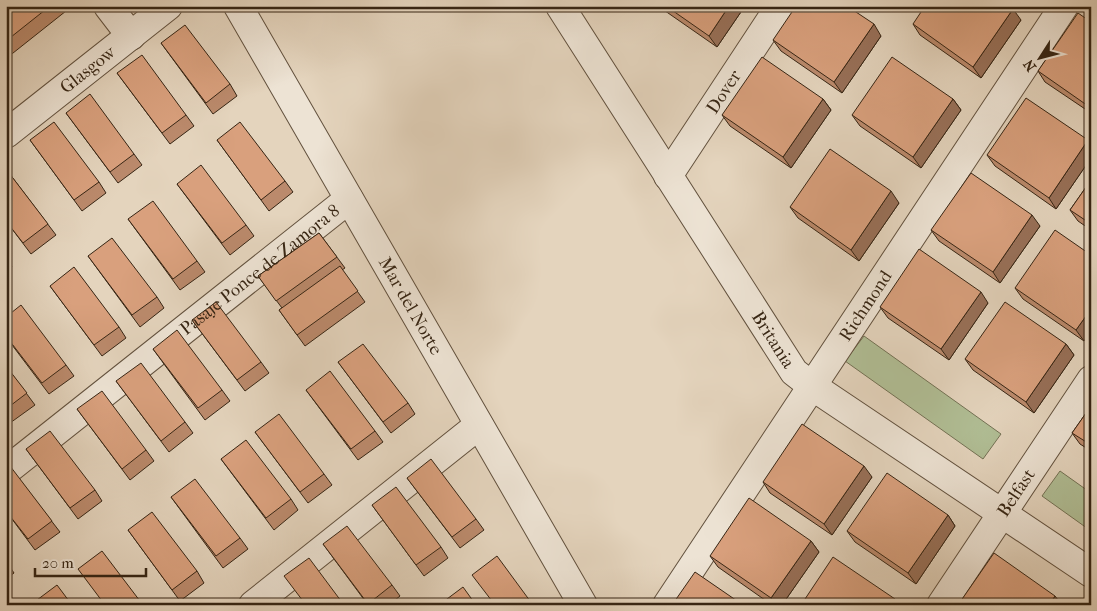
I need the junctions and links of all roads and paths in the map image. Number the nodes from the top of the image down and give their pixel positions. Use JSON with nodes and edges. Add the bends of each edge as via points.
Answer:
{"nodes":[{"id":1,"x":108,"y":6,"type":"edge"},
{"id":2,"x":168,"y":6,"type":"edge"},
{"id":3,"x":238,"y":6,"type":"edge"},
{"id":4,"x":560,"y":6,"type":"edge"},
{"id":5,"x":780,"y":6,"type":"edge"},
{"id":6,"x":1064,"y":6,"type":"edge"},
{"id":7,"x":130,"y":36,"type":"junction"},
{"id":8,"x":6,"y":134,"type":"edge"},
{"id":9,"x":668,"y":176,"type":"junction"},
{"id":10,"x":349,"y":199,"type":"junction"},
{"id":11,"x":1091,"y":380,"type":"edge"},
{"id":12,"x":812,"y":386,"type":"junction"},
{"id":13,"x":479,"y":425,"type":"junction"},
{"id":14,"x":6,"y":471,"type":"edge"},
{"id":15,"x":1002,"y":514,"type":"junction"},
{"id":16,"x":1091,"y":573,"type":"edge"},
{"id":17,"x":253,"y":605,"type":"edge"},
{"id":18,"x":583,"y":605,"type":"edge"},
{"id":19,"x":667,"y":605,"type":"edge"},
{"id":20,"x":942,"y":605,"type":"edge"}],
"edges":[{"from":1,"to":7,"type":"street"},
{"from":2,"to":7,"type":"street","name":"Glasgow"},
{"from":3,"to":10,"type":"street","name":"Mar del Norte"},
{"from":4,"to":9,"type":"street","name":"Britania"},
{"from":5,"to":9,"type":"street","name":"Dover"},
{"from":6,"to":12,"type":"street","name":"Richmond"},
{"from":7,"to":8,"type":"street","name":"Glasgow"},
{"from":9,"to":12,"type":"street","name":"Britania","via":[[794,372]]},
{"from":10,"to":13,"type":"street","name":"Mar del Norte"},
{"from":10,"to":14,"type":"street","name":"Pasaje Ponce de Zamora 8"},
{"from":11,"to":15,"type":"street","name":"Belfast"},
{"from":12,"to":15,"type":"street","name":"Britania"},
{"from":12,"to":19,"type":"street","name":"Richmond"},
{"from":13,"to":17,"type":"street"},
{"from":13,"to":18,"type":"street","name":"Mar del Norte"},
{"from":15,"to":16,"type":"street","name":"Britania"},
{"from":15,"to":20,"type":"street","name":"Belfast"}]}
